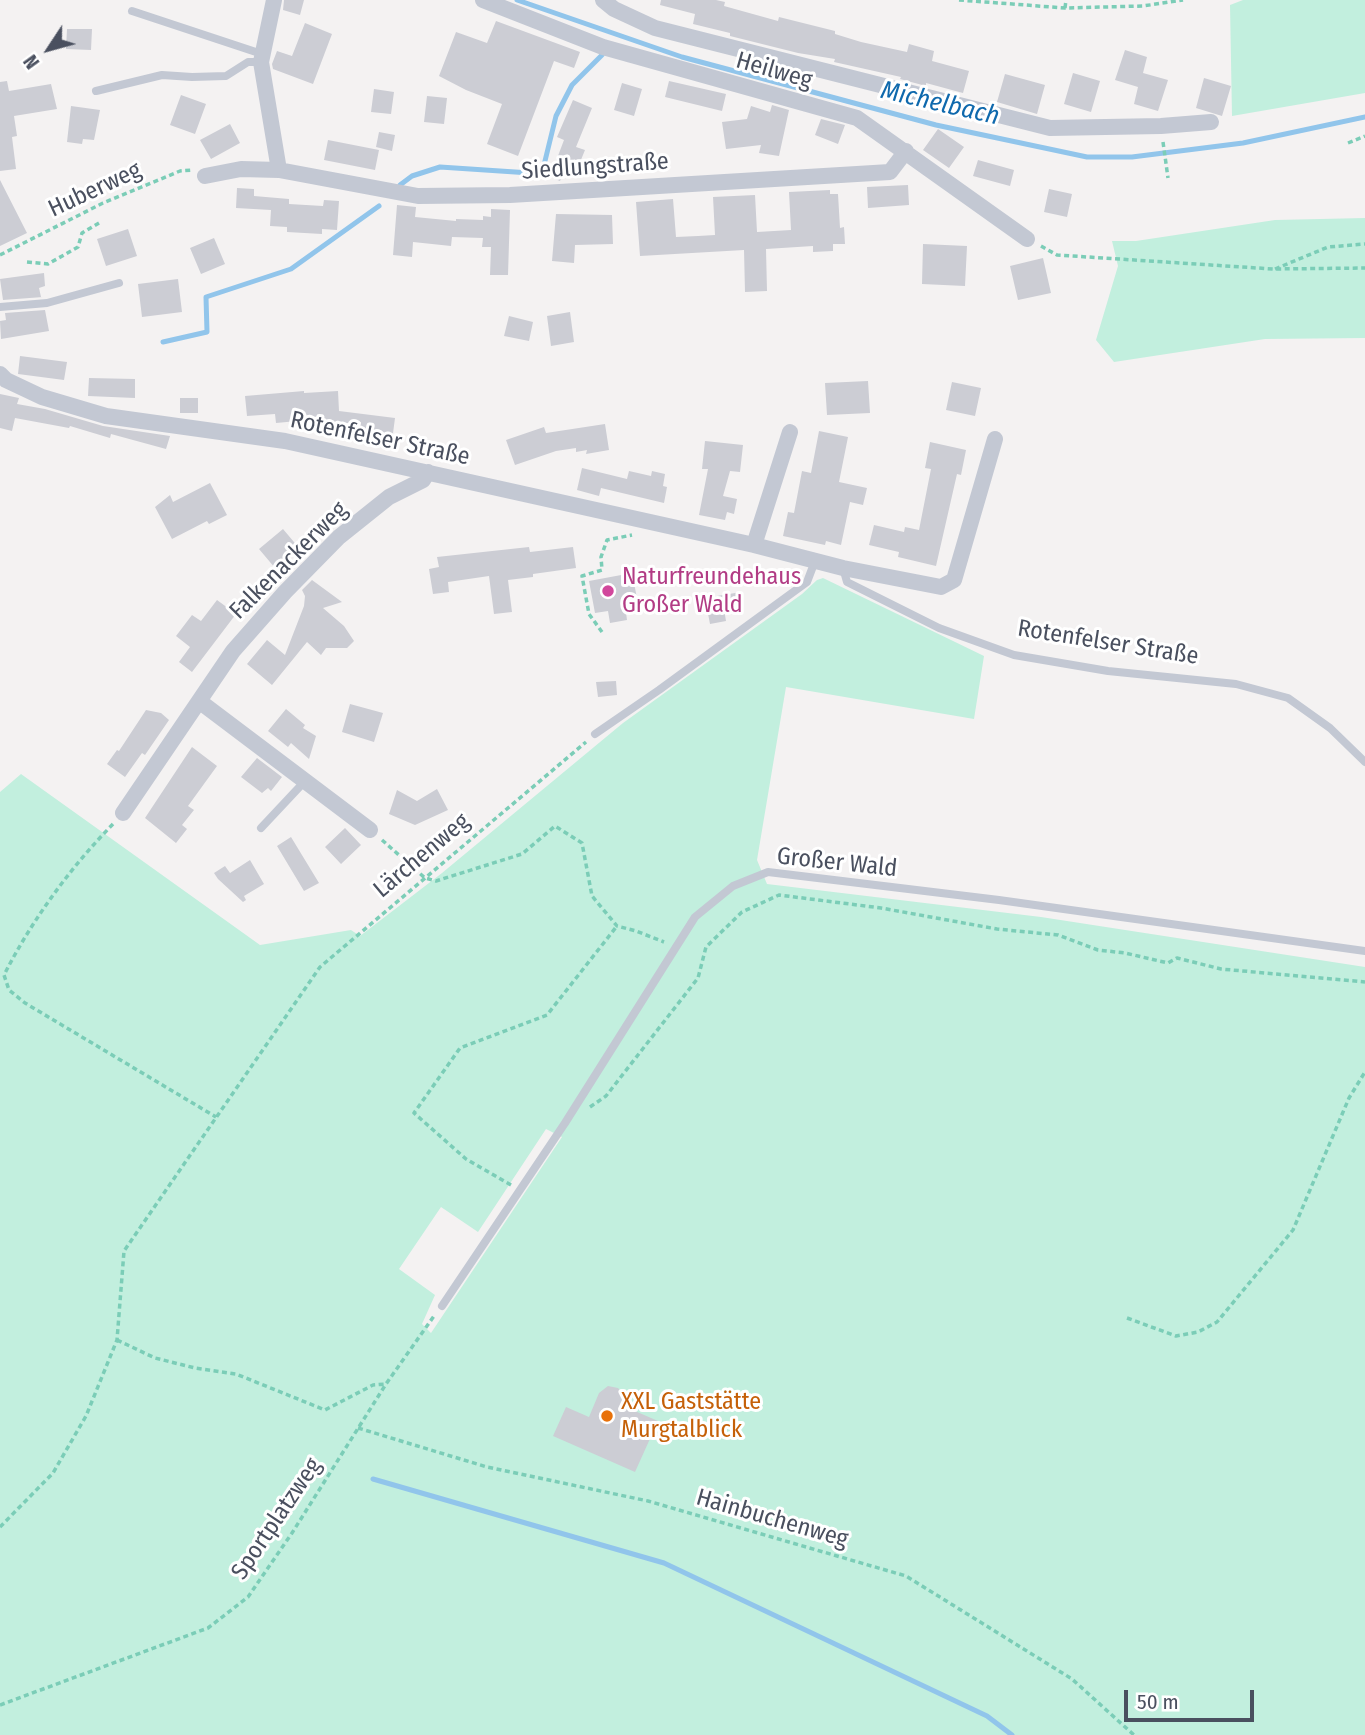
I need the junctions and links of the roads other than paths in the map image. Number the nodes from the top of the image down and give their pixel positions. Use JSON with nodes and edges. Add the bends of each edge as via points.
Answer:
{"nodes":[{"id":1,"x":274,"y":0,"type":"edge"},
{"id":2,"x":483,"y":0,"type":"edge"},
{"id":3,"x":603,"y":0,"type":"edge"},
{"id":4,"x":132,"y":11,"type":"dead end"},
{"id":5,"x":261,"y":58,"type":"junction"},
{"id":6,"x":96,"y":91,"type":"dead end"},
{"id":7,"x":1211,"y":122,"type":"dead end"},
{"id":8,"x":906,"y":151,"type":"junction"},
{"id":9,"x":279,"y":170,"type":"junction"},
{"id":10,"x":205,"y":176,"type":"road end"},
{"id":11,"x":1027,"y":239,"type":"road end"},
{"id":12,"x":119,"y":284,"type":"dead end"},
{"id":13,"x":0,"y":307,"type":"edge"},
{"id":14,"x":0,"y":374,"type":"edge"},
{"id":15,"x":790,"y":432,"type":"dead end"},
{"id":16,"x":995,"y":439,"type":"dead end"},
{"id":17,"x":428,"y":472,"type":"junction"},
{"id":18,"x":754,"y":545,"type":"junction"},
{"id":19,"x":816,"y":561,"type":"junction"},
{"id":20,"x":843,"y":568,"type":"junction"},
{"id":21,"x":199,"y":701,"type":"junction"},
{"id":22,"x":595,"y":734,"type":"road end"},
{"id":23,"x":1365,"y":762,"type":"edge"},
{"id":24,"x":306,"y":780,"type":"junction"},
{"id":25,"x":123,"y":813,"type":"road end"},
{"id":26,"x":261,"y":828,"type":"dead end"},
{"id":27,"x":370,"y":830,"type":"dead end"},
{"id":28,"x":1365,"y":951,"type":"edge"},
{"id":29,"x":442,"y":1306,"type":"road end"}],
"edges":[{"from":1,"to":5,"type":"street"},
{"from":2,"to":8,"type":"street","name":"Heilweg","via":[[610,49],[857,118]]},
{"from":3,"to":7,"type":"street","via":[[655,28],[1050,128]]},
{"from":4,"to":5,"type":"lane"},
{"from":5,"to":6,"type":"lane","via":[[226,76],[162,75]]},
{"from":5,"to":9,"type":"street"},
{"from":8,"to":9,"type":"street","name":"Siedlungstraße","via":[[890,172],[510,195],[418,196]]},
{"from":8,"to":11,"type":"street","name":"Heilweg"},
{"from":9,"to":10,"type":"street","name":"Siedlungstraße","via":[[241,169]]},
{"from":12,"to":13,"type":"lane","via":[[47,303]]},
{"from":14,"to":17,"type":"street","name":"Rotenfelser Straße","via":[[43,397],[106,416],[285,441]]},
{"from":15,"to":18,"type":"street"},
{"from":16,"to":20,"type":"street","name":"Rotenfelser Straße","via":[[954,580],[941,587]]},
{"from":17,"to":18,"type":"street","name":"Rotenfelser Straße"},
{"from":17,"to":21,"type":"street","name":"Falkenackerweg","via":[[423,480],[389,497],[330,546],[233,651]]},
{"from":18,"to":19,"type":"street","name":"Rotenfelser Straße"},
{"from":19,"to":20,"type":"street","name":"Rotenfelser Straße"},
{"from":19,"to":22,"type":"lane","via":[[807,582]]},
{"from":20,"to":23,"type":"lane","name":"Rotenfelser Straße","via":[[847,582],[939,628],[1014,654],[1108,671],[1236,684],[1288,698],[1330,728]]},
{"from":21,"to":24,"type":"street"},
{"from":21,"to":25,"type":"street","name":"Falkenackerweg"},
{"from":24,"to":26,"type":"lane"},
{"from":24,"to":27,"type":"street"},
{"from":28,"to":29,"type":"lane","name":"Großer Wald","via":[[768,872],[733,886],[695,917]]}]}
